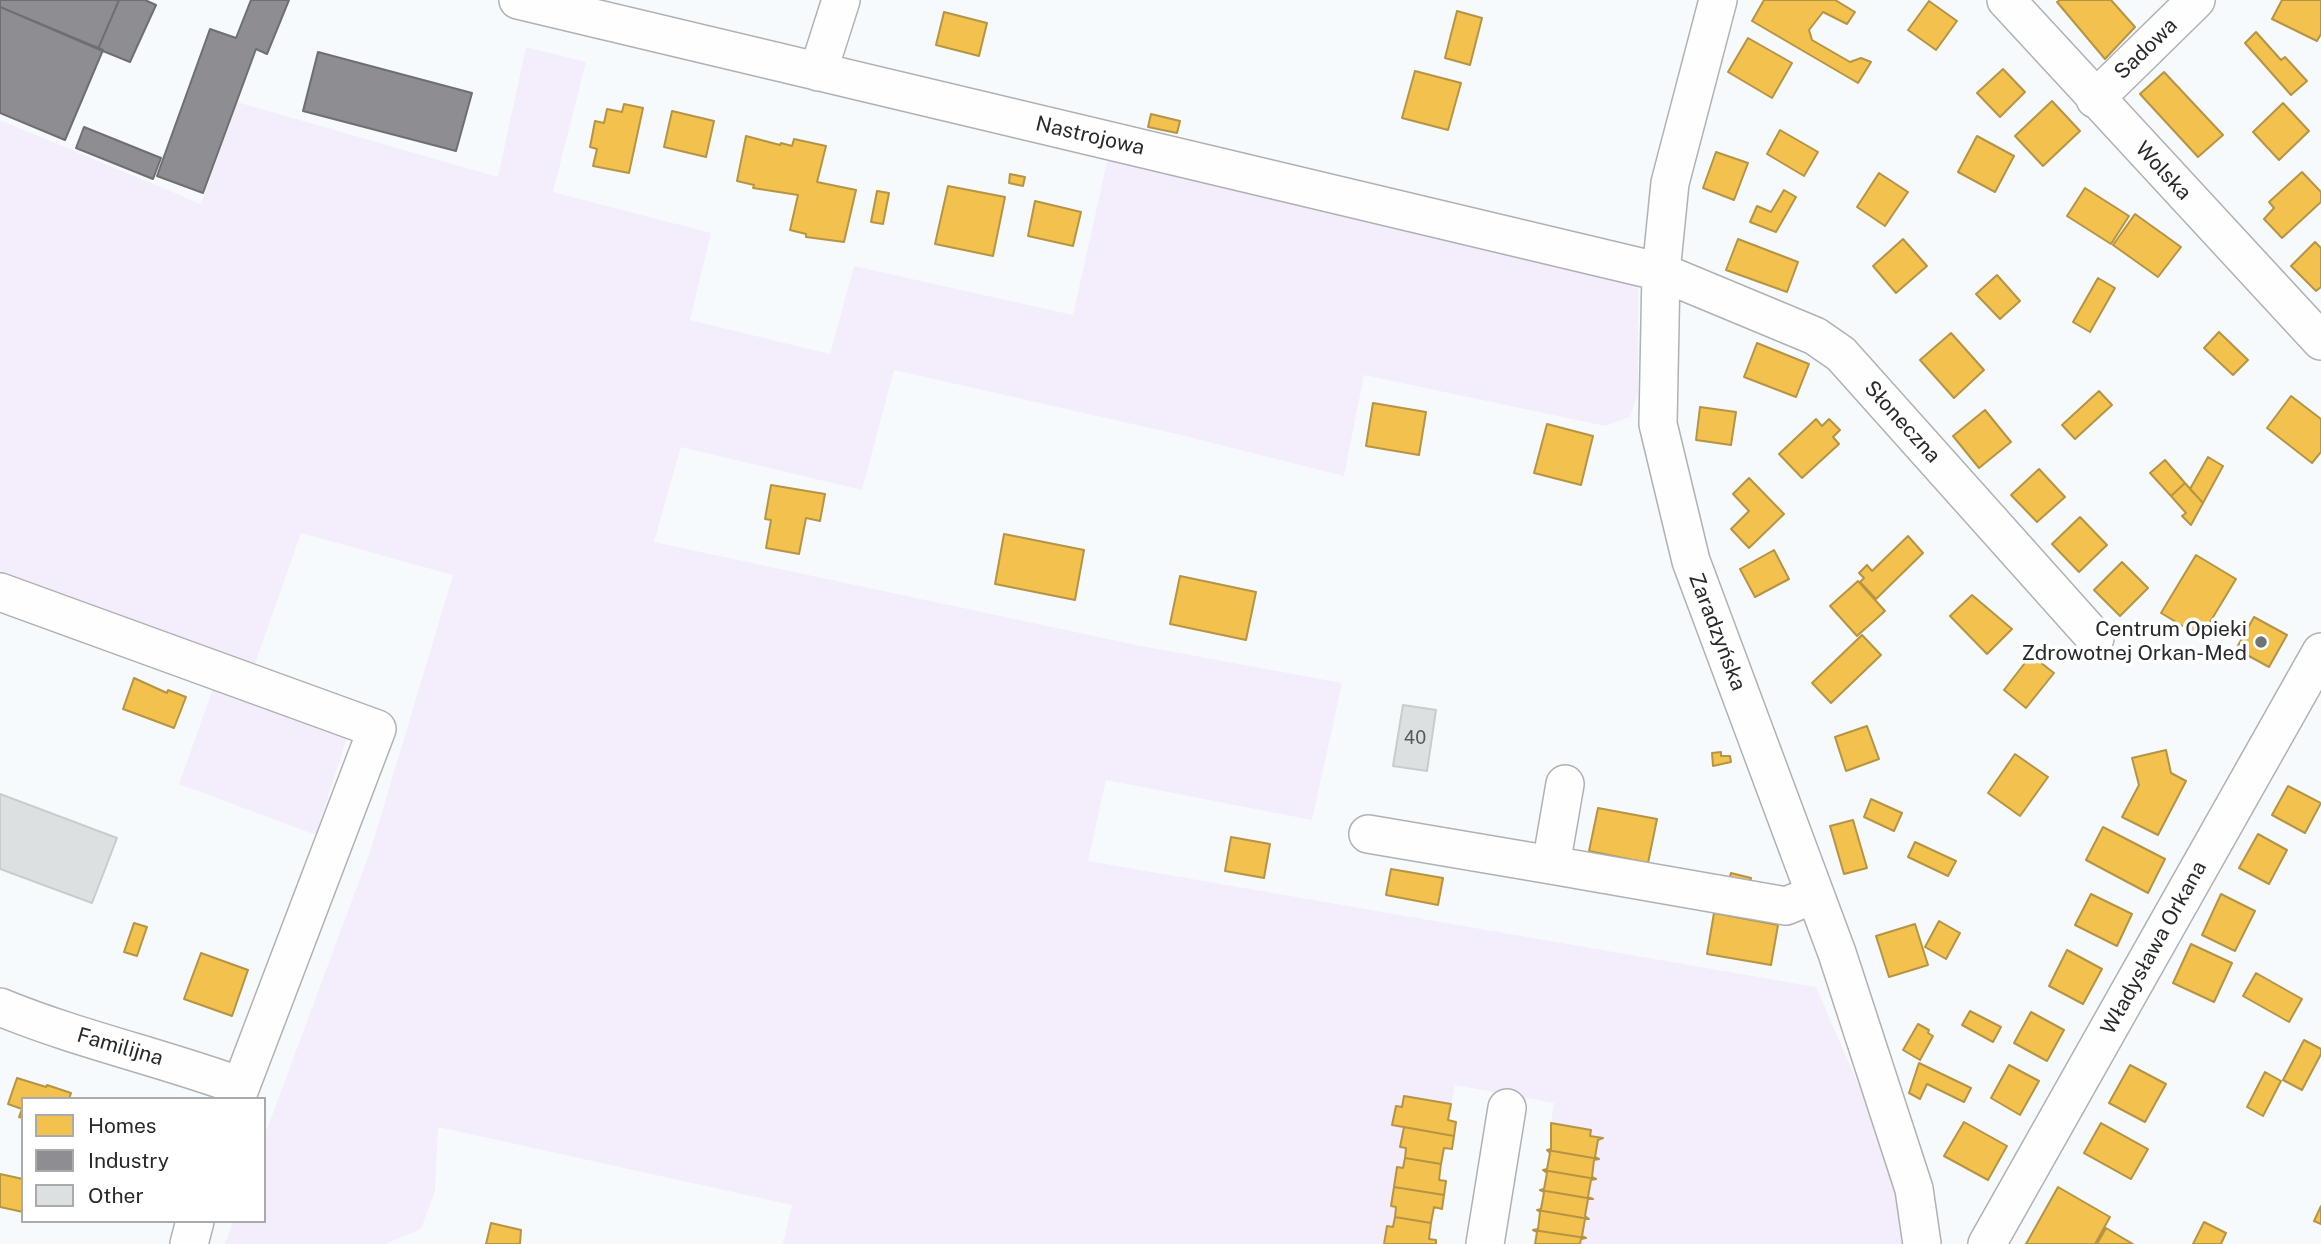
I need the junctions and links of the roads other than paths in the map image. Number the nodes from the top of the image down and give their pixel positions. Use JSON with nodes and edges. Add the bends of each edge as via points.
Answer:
{"nodes":[{"id":1,"x":518,"y":0,"type":"edge"},
{"id":2,"x":841,"y":0,"type":"edge"},
{"id":3,"x":1718,"y":0,"type":"edge"},
{"id":4,"x":2006,"y":0,"type":"edge"},
{"id":5,"x":2196,"y":0,"type":"edge"},
{"id":6,"x":818,"y":72,"type":"junction"},
{"id":7,"x":2095,"y":99,"type":"junction"},
{"id":8,"x":1661,"y":272,"type":"junction"},
{"id":9,"x":2320,"y":338,"type":"edge"},
{"id":10,"x":0,"y":592,"type":"edge"},
{"id":11,"x":2095,"y":638,"type":"dead end"},
{"id":12,"x":2321,"y":652,"type":"edge"},
{"id":13,"x":1565,"y":784,"type":"dead end"},
{"id":14,"x":1368,"y":834,"type":"dead end"},
{"id":15,"x":1551,"y":865,"type":"junction"},
{"id":16,"x":1815,"y":894,"type":"junction"},
{"id":17,"x":0,"y":1007,"type":"edge"},
{"id":18,"x":238,"y":1093,"type":"edge"},
{"id":19,"x":1507,"y":1108,"type":"dead end"},
{"id":20,"x":194,"y":1223,"type":"edge"},
{"id":21,"x":189,"y":1244,"type":"edge"},
{"id":22,"x":1485,"y":1244,"type":"edge"},
{"id":23,"x":1922,"y":1244,"type":"edge"},
{"id":24,"x":1987,"y":1244,"type":"edge"}],
"edges":[{"from":1,"to":6,"type":"street","name":"Nastrojowa"},
{"from":2,"to":6,"type":"street"},
{"from":3,"to":8,"type":"street","name":"Zaradzyńska","via":[[1670,183]]},
{"from":4,"to":7,"type":"street","name":"Wolska"},
{"from":5,"to":7,"type":"street","name":"Sadowa"},
{"from":6,"to":8,"type":"street","name":"Nastrojowa"},
{"from":7,"to":9,"type":"street","name":"Wolska"},
{"from":8,"to":11,"type":"street","name":"Słoneczna","via":[[1815,336],[1841,354]]},
{"from":8,"to":16,"type":"street","name":"Zaradzyńska","via":[[1658,424],[1691,561]]},
{"from":10,"to":18,"type":"street","via":[[377,729]]},
{"from":12,"to":24,"type":"street","name":"Władysława Orkana"},
{"from":13,"to":15,"type":"street"},
{"from":14,"to":15,"type":"street"},
{"from":15,"to":16,"type":"street","via":[[1786,906]]},
{"from":16,"to":23,"type":"street","name":"Zaradzyńska","via":[[1914,1189]]},
{"from":17,"to":18,"type":"street","name":"Familijna","via":[[114,1048],[174,1062]]},
{"from":19,"to":22,"type":"street"},
{"from":20,"to":21,"type":"street"}]}
